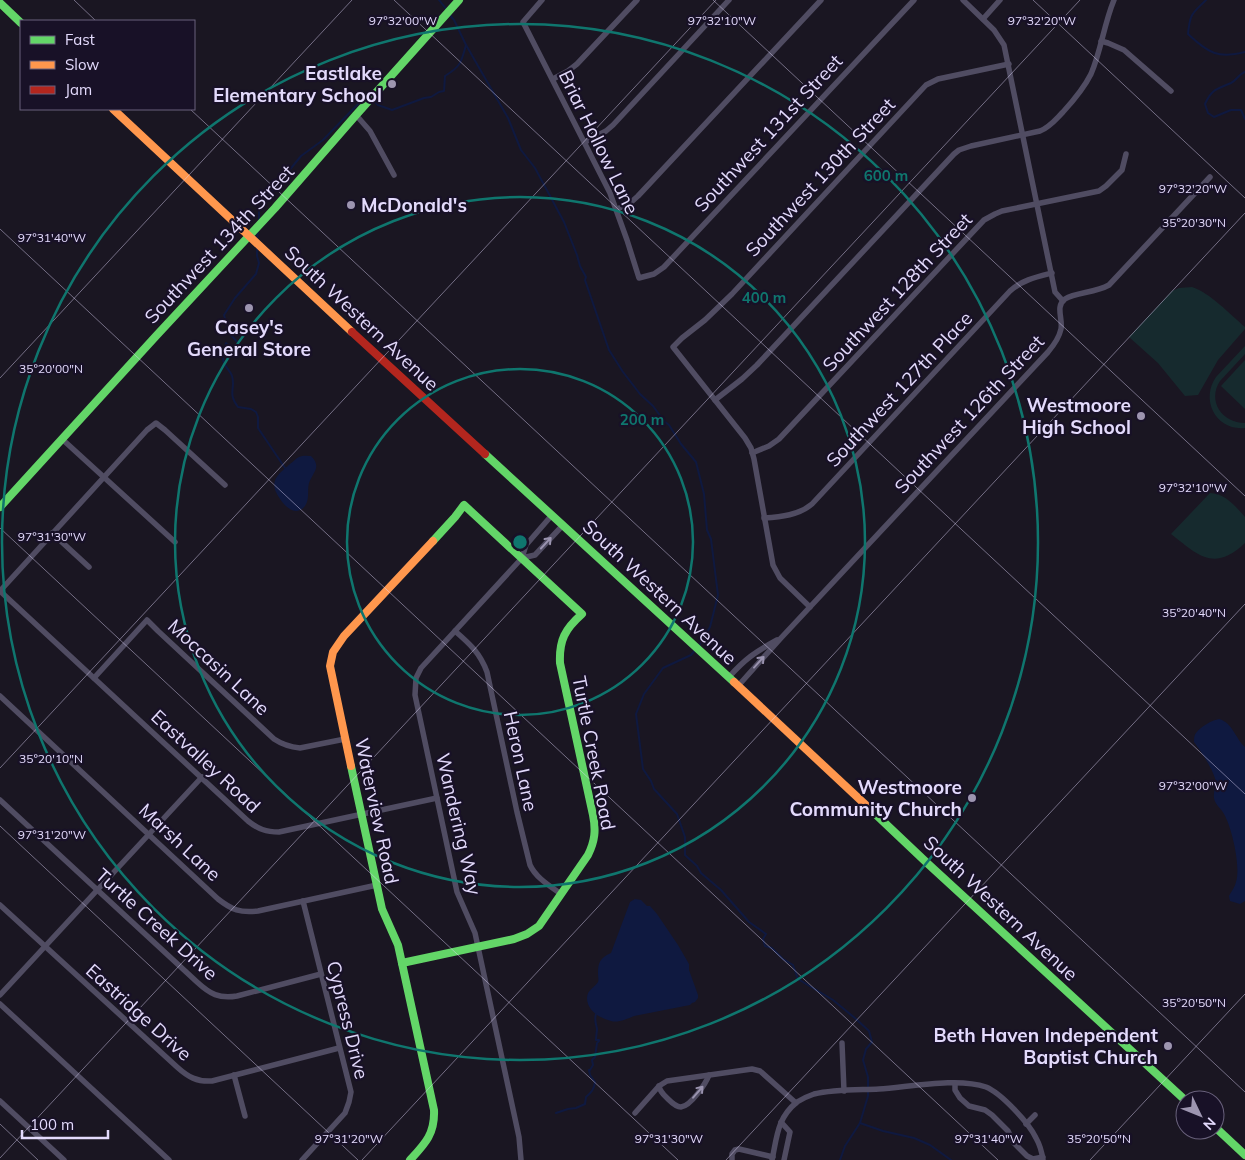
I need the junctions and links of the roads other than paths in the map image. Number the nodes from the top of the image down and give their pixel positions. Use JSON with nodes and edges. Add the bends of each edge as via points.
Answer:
{"nodes":[{"id":1,"x":458,"y":0,"type":"edge"},
{"id":2,"x":542,"y":0,"type":"edge"},
{"id":3,"x":637,"y":0,"type":"edge"},
{"id":4,"x":729,"y":0,"type":"edge"},
{"id":5,"x":820,"y":0,"type":"edge"},
{"id":6,"x":914,"y":0,"type":"edge"},
{"id":7,"x":963,"y":0,"type":"edge"},
{"id":8,"x":1000,"y":0,"type":"edge"},
{"id":9,"x":1114,"y":0,"type":"edge"},
{"id":10,"x":0,"y":3,"type":"edge"},
{"id":11,"x":982,"y":19,"type":"junction"},
{"id":12,"x":20,"y":22,"type":"edge"},
{"id":13,"x":1101,"y":41,"type":"junction"},
{"id":14,"x":1009,"y":64,"type":"junction"},
{"id":15,"x":552,"y":79,"type":"junction"},
{"id":16,"x":1170,"y":91,"type":"dead end"},
{"id":17,"x":114,"y":110,"type":"edge"},
{"id":18,"x":356,"y":115,"type":"junction"},
{"id":19,"x":1023,"y":135,"type":"junction"},
{"id":20,"x":585,"y":142,"type":"junction"},
{"id":21,"x":1126,"y":154,"type":"dead end"},
{"id":22,"x":394,"y":175,"type":"dead end"},
{"id":23,"x":1210,"y":177,"type":"dead end"},
{"id":24,"x":1037,"y":205,"type":"junction"},
{"id":25,"x":617,"y":209,"type":"junction"},
{"id":26,"x":249,"y":236,"type":"junction"},
{"id":27,"x":1052,"y":273,"type":"junction"},
{"id":28,"x":639,"y":278,"type":"joint"},
{"id":29,"x":1063,"y":301,"type":"junction"},
{"id":30,"x":715,"y":400,"type":"junction"},
{"id":31,"x":62,"y":439,"type":"junction"},
{"id":32,"x":752,"y":452,"type":"junction"},
{"id":33,"x":105,"y":477,"type":"junction"},
{"id":34,"x":225,"y":484,"type":"dead end"},
{"id":35,"x":0,"y":507,"type":"edge"},
{"id":36,"x":552,"y":515,"type":"junction"},
{"id":37,"x":764,"y":518,"type":"junction"},
{"id":38,"x":563,"y":525,"type":"junction"},
{"id":39,"x":52,"y":534,"type":"junction"},
{"id":40,"x":175,"y":542,"type":"dead end"},
{"id":41,"x":522,"y":558,"type":"junction"},
{"id":42,"x":89,"y":567,"type":"dead end"},
{"id":43,"x":0,"y":591,"type":"edge"},
{"id":44,"x":810,"y":607,"type":"junction"},
{"id":45,"x":455,"y":631,"type":"junction"},
{"id":46,"x":781,"y":638,"type":"junction"},
{"id":47,"x":729,"y":677,"type":"junction"},
{"id":48,"x":94,"y":678,"type":"junction"},
{"id":49,"x":738,"y":686,"type":"junction"},
{"id":50,"x":0,"y":696,"type":"edge"},
{"id":51,"x":345,"y":739,"type":"junction"},
{"id":52,"x":202,"y":777,"type":"junction"},
{"id":53,"x":437,"y":798,"type":"junction"},
{"id":54,"x":0,"y":800,"type":"edge"},
{"id":55,"x":361,"y":814,"type":"junction"},
{"id":56,"x":149,"y":834,"type":"junction"},
{"id":57,"x":377,"y":885,"type":"junction"},
{"id":58,"x":98,"y":890,"type":"junction"},
{"id":59,"x":561,"y":894,"type":"junction"},
{"id":60,"x":303,"y":901,"type":"junction"},
{"id":61,"x":0,"y":905,"type":"edge"},
{"id":62,"x":45,"y":946,"type":"junction"},
{"id":63,"x":477,"y":947,"type":"junction"},
{"id":64,"x":402,"y":963,"type":"junction"},
{"id":65,"x":321,"y":974,"type":"junction"},
{"id":66,"x":0,"y":995,"type":"edge"},
{"id":67,"x":0,"y":1004,"type":"edge"},
{"id":68,"x":842,"y":1043,"type":"dead end"},
{"id":69,"x":340,"y":1048,"type":"junction"},
{"id":70,"x":234,"y":1075,"type":"junction"},
{"id":71,"x":709,"y":1075,"type":"junction"},
{"id":72,"x":955,"y":1083,"type":"junction"},
{"id":73,"x":659,"y":1086,"type":"junction"},
{"id":74,"x":844,"y":1090,"type":"junction"},
{"id":75,"x":1175,"y":1091,"type":"edge"},
{"id":76,"x":0,"y":1101,"type":"edge"},
{"id":77,"x":796,"y":1103,"type":"junction"},
{"id":78,"x":635,"y":1113,"type":"dead end"},
{"id":79,"x":1035,"y":1115,"type":"dead end"},
{"id":80,"x":245,"y":1116,"type":"dead end"},
{"id":81,"x":781,"y":1122,"type":"junction"},
{"id":82,"x":1026,"y":1124,"type":"junction"},
{"id":83,"x":1225,"y":1136,"type":"edge"},
{"id":84,"x":1245,"y":1155,"type":"edge"},
{"id":85,"x":773,"y":1158,"type":"edge"},
{"id":86,"x":1043,"y":1159,"type":"edge"},
{"id":87,"x":64,"y":1160,"type":"edge"},
{"id":88,"x":169,"y":1160,"type":"edge"},
{"id":89,"x":302,"y":1160,"type":"edge"},
{"id":90,"x":410,"y":1160,"type":"edge"},
{"id":91,"x":521,"y":1160,"type":"edge"},
{"id":92,"x":732,"y":1160,"type":"edge"},
{"id":93,"x":784,"y":1160,"type":"edge"}],
"edges":[{"from":1,"to":18,"type":"main road","name":"Southwest 134th Street"},
{"from":2,"to":15,"type":"street","name":"Briar Hollow Lane","via":[[523,22]]},
{"from":3,"to":15,"type":"street","via":[[577,64]]},
{"from":4,"to":20,"type":"street","via":[[613,125]]},
{"from":5,"to":25,"type":"street","via":[[638,196]]},
{"from":6,"to":28,"type":"street","name":"Southwest 131st Street","via":[[664,267]]},
{"from":7,"to":11,"type":"street"},
{"from":8,"to":11,"type":"street"},
{"from":9,"to":13,"type":"street"},
{"from":10,"to":12,"type":"main road"},
{"from":11,"to":14,"type":"street","via":[[1002,41]]},
{"from":13,"to":16,"type":"street","via":[[1124,50]]},
{"from":13,"to":19,"type":"street","via":[[1090,76],[1072,102],[1045,129]]},
{"from":14,"to":19,"type":"street"},
{"from":14,"to":30,"type":"street","name":"Southwest 130th Street","via":[[938,79],[926,85],[732,294],[673,347]]},
{"from":15,"to":20,"type":"street","name":"Briar Hollow Lane"},
{"from":17,"to":26,"type":"main road","name":"South Western Avenue"},
{"from":18,"to":22,"type":"street","via":[[370,131]]},
{"from":18,"to":26,"type":"main road","name":"Southwest 134th Street"},
{"from":19,"to":24,"type":"street"},
{"from":19,"to":30,"type":"street","via":[[971,146],[954,154],[757,365]]},
{"from":20,"to":25,"type":"street","name":"Briar Hollow Lane"},
{"from":21,"to":24,"type":"street","name":"Southwest 128th Street","via":[[1122,170],[1103,189]]},
{"from":23,"to":29,"type":"street","via":[[1109,285]]},
{"from":24,"to":27,"type":"street"},
{"from":24,"to":32,"type":"street","name":"Southwest 128th Street","via":[[995,214],[984,220],[779,439]]},
{"from":25,"to":28,"type":"street","name":"Briar Hollow Lane"},
{"from":26,"to":31,"type":"main road","name":"Southwest 134th Street"},
{"from":26,"to":36,"type":"main road","name":"South Western Avenue"},
{"from":27,"to":29,"type":"street","via":[[1056,292]]},
{"from":27,"to":37,"type":"street","name":"Southwest 127th Place","via":[[1028,280],[1010,291],[812,504],[794,513]]},
{"from":29,"to":44,"type":"street","name":"Southwest 126th Street","via":[[1060,331],[1055,344]]},
{"from":30,"to":32,"type":"street"},
{"from":31,"to":33,"type":"street"},
{"from":31,"to":35,"type":"main road","name":"Southwest 134th Street"},
{"from":32,"to":37,"type":"street"},
{"from":33,"to":34,"type":"street","via":[[156,423]]},
{"from":33,"to":39,"type":"street"},
{"from":33,"to":40,"type":"street"},
{"from":36,"to":38,"type":"main road","name":"South Western Avenue"},
{"from":36,"to":41,"type":"street","name":"Wandering Way","via":[[526,545]]},
{"from":37,"to":44,"type":"street","via":[[775,570]]},
{"from":41,"to":38,"type":"street","name":"Wandering Way","one_way":true,"via":[[535,555]]},
{"from":38,"to":47,"type":"main road","name":"South Western Avenue"},
{"from":39,"to":42,"type":"street"},
{"from":39,"to":43,"type":"street"},
{"from":41,"to":45,"type":"street","name":"Wandering Way"},
{"from":41,"to":51,"type":"main road","name":"Waterview Road","via":[[464,504],[333,652],[330,666]]},
{"from":41,"to":59,"type":"main road","name":"Turtle Creek Road","via":[[582,614],[565,632],[559,653],[596,834],[593,848]]},
{"from":43,"to":48,"type":"street","name":"Eastvalley Road"},
{"from":44,"to":46,"type":"street","name":"Southwest 126th Street"},
{"from":45,"to":53,"type":"street","name":"Wandering Way","via":[[422,668],[415,684]]},
{"from":45,"to":59,"type":"street","name":"Heron Lane","via":[[477,652],[487,672],[532,870]]},
{"from":46,"to":47,"type":"street","name":"Southwest 126th Street","via":[[746,658]]},
{"from":49,"to":46,"type":"street","name":"Southwest 126th Street","one_way":true},
{"from":47,"to":49,"type":"main road","name":"South Western Avenue"},
{"from":48,"to":51,"type":"street","name":"Moccasin Lane","via":[[147,620],[280,743],[300,748]]},
{"from":48,"to":52,"type":"street","name":"Eastvalley Road"},
{"from":49,"to":75,"type":"main road","name":"South Western Avenue"},
{"from":50,"to":56,"type":"street","name":"Marsh Lane"},
{"from":51,"to":55,"type":"main road","name":"Waterview Road"},
{"from":52,"to":55,"type":"street","name":"Eastvalley Road","via":[[248,821],[266,831],[284,831]]},
{"from":52,"to":56,"type":"street"},
{"from":53,"to":55,"type":"street","name":"Eastvalley Road"},
{"from":53,"to":63,"type":"street","name":"Wandering Way","via":[[457,892]]},
{"from":54,"to":58,"type":"street","name":"Turtle Creek Drive"},
{"from":55,"to":57,"type":"main road","name":"Waterview Road"},
{"from":56,"to":58,"type":"street"},
{"from":56,"to":60,"type":"street","name":"Marsh Lane","via":[[232,909],[250,912]]},
{"from":57,"to":60,"type":"street","name":"Marsh Lane"},
{"from":57,"to":64,"type":"main road","name":"Waterview Road","via":[[382,909],[396,939]]},
{"from":58,"to":62,"type":"street"},
{"from":58,"to":65,"type":"street","name":"Turtle Creek Drive","via":[[214,994],[237,996]]},
{"from":59,"to":63,"type":"main road","name":"Turtle Creek Road","via":[[531,932]]},
{"from":60,"to":65,"type":"street","name":"Cypress Drive"},
{"from":61,"to":62,"type":"street","name":"Eastridge Drive"},
{"from":62,"to":66,"type":"street"},
{"from":62,"to":70,"type":"street","name":"Eastridge Drive","via":[[189,1078],[205,1081]]},
{"from":63,"to":64,"type":"main road","name":"Turtle Creek Road"},
{"from":63,"to":91,"type":"street","name":"Wandering Way","via":[[519,1137]]},
{"from":64,"to":90,"type":"main road","name":"Waterview Road","via":[[434,1117],[431,1135]]},
{"from":65,"to":69,"type":"street","name":"Cypress Drive"},
{"from":67,"to":88,"type":"street"},
{"from":68,"to":74,"type":"street"},
{"from":69,"to":70,"type":"street","name":"Eastridge Drive"},
{"from":69,"to":89,"type":"street","name":"Cypress Drive","via":[[350,1086],[348,1107]]},
{"from":70,"to":80,"type":"street"},
{"from":71,"to":73,"type":"street","via":[[672,1080]]},
{"from":73,"to":71,"type":"street","one_way":true,"via":[[673,1103],[683,1106],[701,1089]]},
{"from":71,"to":77,"type":"street","via":[[756,1069]]},
{"from":72,"to":74,"type":"street"},
{"from":72,"to":82,"type":"street","via":[[978,1085],[992,1091]]},
{"from":72,"to":86,"type":"street","via":[[956,1094],[965,1103],[992,1115],[1030,1158]]},
{"from":73,"to":78,"type":"street"},
{"from":74,"to":77,"type":"street","via":[[813,1094]]},
{"from":76,"to":87,"type":"street"},
{"from":77,"to":81,"type":"street"},
{"from":79,"to":82,"type":"street"},
{"from":81,"to":85,"type":"street"},
{"from":81,"to":93,"type":"street","via":[[790,1132]]},
{"from":82,"to":86,"type":"street","via":[[1033,1132]]},
{"from":83,"to":84,"type":"main road"},
{"from":85,"to":92,"type":"street","via":[[739,1149],[732,1154]]}]}
